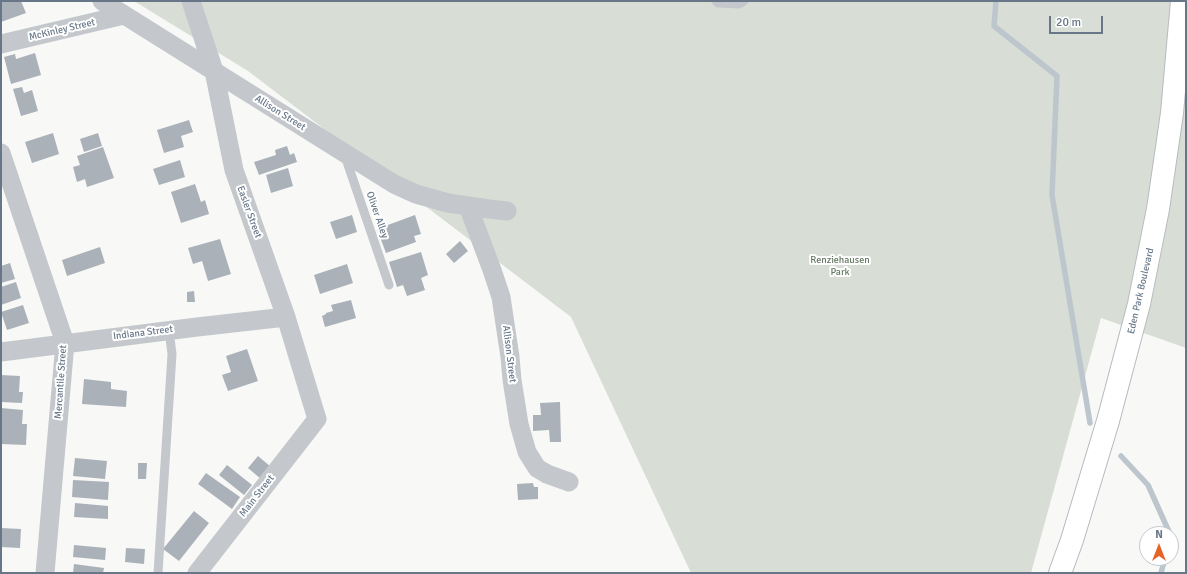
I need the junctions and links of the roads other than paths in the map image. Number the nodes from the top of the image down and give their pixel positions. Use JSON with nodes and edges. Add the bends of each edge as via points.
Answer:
{"nodes":[{"id":1,"x":102,"y":1,"type":"edge"},
{"id":2,"x":191,"y":1,"type":"edge"},
{"id":3,"x":716,"y":1,"type":"edge"},
{"id":4,"x":744,"y":1,"type":"edge"},
{"id":5,"x":1182,"y":1,"type":"edge"},
{"id":6,"x":124,"y":15,"type":"junction"},
{"id":7,"x":1,"y":44,"type":"edge"},
{"id":8,"x":214,"y":71,"type":"junction"},
{"id":9,"x":1,"y":153,"type":"edge"},
{"id":10,"x":344,"y":153,"type":"junction"},
{"id":11,"x":468,"y":206,"type":"junction"},
{"id":12,"x":507,"y":211,"type":"dead end"},
{"id":13,"x":389,"y":285,"type":"dead end"},
{"id":14,"x":286,"y":317,"type":"junction"},
{"id":15,"x":169,"y":330,"type":"junction"},
{"id":16,"x":65,"y":343,"type":"junction"},
{"id":17,"x":1,"y":352,"type":"edge"},
{"id":18,"x":317,"y":419,"type":"joint"},
{"id":19,"x":569,"y":482,"type":"dead end"},
{"id":20,"x":46,"y":573,"type":"edge"},
{"id":21,"x":158,"y":573,"type":"edge"},
{"id":22,"x":197,"y":573,"type":"edge"},
{"id":23,"x":1060,"y":573,"type":"edge"}],
"edges":[{"from":1,"to":6,"type":"street","name":"Allison Street"},
{"from":2,"to":8,"type":"street","name":"Easler Street"},
{"from":3,"to":4,"type":"lane","via":[[739,4]]},
{"from":5,"to":23,"type":"main road","name":"Eden Park Boulevard","via":[[1172,113],[1158,209],[1139,304],[1108,421]]},
{"from":6,"to":7,"type":"street","name":"McKinley Street"},
{"from":6,"to":8,"type":"street","name":"Allison Street"},
{"from":8,"to":10,"type":"street","name":"Allison Street"},
{"from":8,"to":14,"type":"street","name":"Easler Street","via":[[234,170]]},
{"from":9,"to":16,"type":"street","name":"Mercantile Street"},
{"from":10,"to":11,"type":"street","name":"Allison Street","via":[[394,184],[416,194]]},
{"from":10,"to":13,"type":"lane","name":"Oliver Alley"},
{"from":11,"to":12,"type":"street","name":"Allison Street"},
{"from":11,"to":19,"type":"street","name":"Allison Street","via":[[501,297],[519,424],[526,452],[537,468]]},
{"from":14,"to":15,"type":"street","name":"Indiana Street"},
{"from":14,"to":18,"type":"street","name":"Easler Street"},
{"from":15,"to":16,"type":"street","name":"Indiana Street"},
{"from":15,"to":21,"type":"lane","via":[[172,354]]},
{"from":16,"to":17,"type":"street","name":"Indiana Street"},
{"from":16,"to":20,"type":"street","name":"Mercantile Street"},
{"from":18,"to":22,"type":"street","name":"Main Street"}]}
